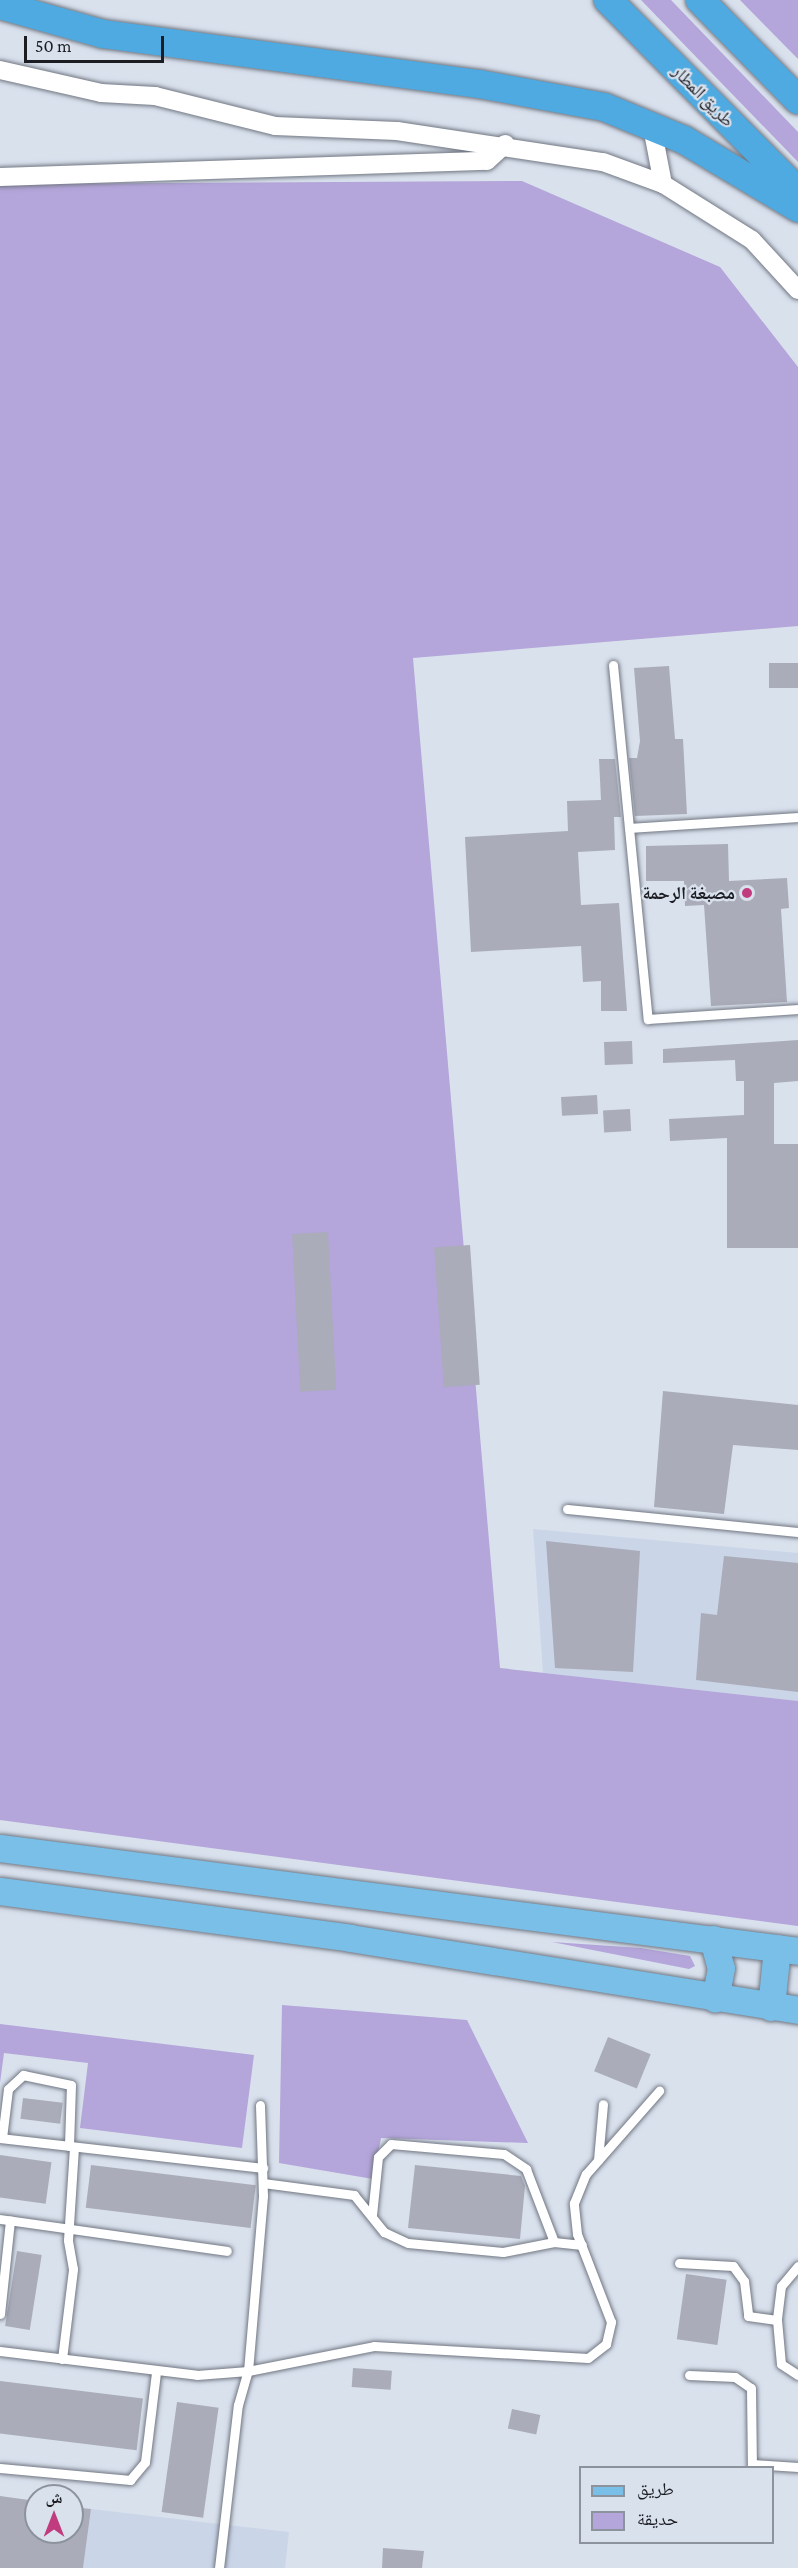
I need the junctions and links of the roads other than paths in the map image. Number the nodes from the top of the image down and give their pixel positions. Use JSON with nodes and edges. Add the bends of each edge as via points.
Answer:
{"nodes":[{"id":1,"x":608,"y":0,"type":"edge"},
{"id":2,"x":700,"y":0,"type":"edge"},
{"id":3,"x":0,"y":5,"type":"edge"},
{"id":4,"x":0,"y":70,"type":"edge"},
{"id":5,"x":798,"y":100,"type":"edge"},
{"id":6,"x":652,"y":127,"type":"junction"},
{"id":7,"x":504,"y":144,"type":"junction"},
{"id":8,"x":0,"y":177,"type":"edge"},
{"id":9,"x":663,"y":184,"type":"junction"},
{"id":10,"x":798,"y":191,"type":"edge"},
{"id":11,"x":798,"y":208,"type":"edge"},
{"id":12,"x":798,"y":290,"type":"edge"},
{"id":13,"x":613,"y":665,"type":"dead end"},
{"id":14,"x":798,"y":817,"type":"edge"},
{"id":15,"x":629,"y":828,"type":"junction"},
{"id":16,"x":798,"y":1009,"type":"edge"},
{"id":17,"x":567,"y":1509,"type":"dead end"},
{"id":18,"x":798,"y":1532,"type":"edge"},
{"id":19,"x":0,"y":1848,"type":"edge"},
{"id":20,"x":0,"y":1891,"type":"edge"},
{"id":21,"x":713,"y":1939,"type":"junction"},
{"id":22,"x":787,"y":1950,"type":"edge"},
{"id":23,"x":715,"y":1998,"type":"junction"},
{"id":24,"x":771,"y":2007,"type":"junction"},
{"id":25,"x":798,"y":2010,"type":"edge"},
{"id":26,"x":658,"y":2091,"type":"dead end"},
{"id":27,"x":603,"y":2104,"type":"dead end"},
{"id":28,"x":260,"y":2105,"type":"dead end"},
{"id":29,"x":1,"y":2138,"type":"edge"},
{"id":30,"x":71,"y":2146,"type":"junction"},
{"id":31,"x":598,"y":2160,"type":"junction"},
{"id":32,"x":263,"y":2168,"type":"junction"},
{"id":33,"x":263,"y":2184,"type":"junction"},
{"id":34,"x":372,"y":2215,"type":"junction"},
{"id":35,"x":5,"y":2220,"type":"edge"},
{"id":36,"x":68,"y":2229,"type":"junction"},
{"id":37,"x":554,"y":2242,"type":"junction"},
{"id":38,"x":582,"y":2245,"type":"junction"},
{"id":39,"x":227,"y":2251,"type":"dead end"},
{"id":40,"x":679,"y":2263,"type":"dead end"},
{"id":41,"x":798,"y":2266,"type":"edge"},
{"id":42,"x":0,"y":2314,"type":"edge"},
{"id":43,"x":777,"y":2320,"type":"junction"},
{"id":44,"x":0,"y":2351,"type":"edge"},
{"id":45,"x":62,"y":2359,"type":"junction"},
{"id":46,"x":248,"y":2371,"type":"junction"},
{"id":47,"x":156,"y":2372,"type":"junction"},
{"id":48,"x":688,"y":2375,"type":"dead end"},
{"id":49,"x":798,"y":2375,"type":"edge"},
{"id":50,"x":752,"y":2466,"type":"edge"},
{"id":51,"x":774,"y":2466,"type":"edge"},
{"id":52,"x":798,"y":2467,"type":"edge"},
{"id":53,"x":0,"y":2468,"type":"edge"},
{"id":54,"x":219,"y":2568,"type":"edge"}],
"edges":[{"from":1,"to":10,"type":"highway","name":"طريق المطار"},
{"from":2,"to":5,"type":"highway"},
{"from":3,"to":6,"type":"highway","via":[[103,34],[478,84],[604,107]]},
{"from":4,"to":7,"type":"street","via":[[101,93],[154,96],[275,126],[397,131]]},
{"from":6,"to":9,"type":"street"},
{"from":6,"to":11,"type":"highway"},
{"from":7,"to":8,"type":"street","via":[[487,161]]},
{"from":7,"to":9,"type":"street","via":[[603,162]]},
{"from":9,"to":12,"type":"street","via":[[752,240]]},
{"from":13,"to":15,"type":"lane"},
{"from":14,"to":15,"type":"lane"},
{"from":15,"to":16,"type":"lane","via":[[648,1019]]},
{"from":17,"to":18,"type":"lane"},
{"from":19,"to":21,"type":"main road"},
{"from":20,"to":23,"type":"main road","via":[[373,1941]]},
{"from":21,"to":22,"type":"main road"},
{"from":21,"to":23,"type":"main road","via":[[721,1968]]},
{"from":22,"to":24,"type":"main road"},
{"from":23,"to":24,"type":"main road"},
{"from":24,"to":25,"type":"main road"},
{"from":26,"to":31,"type":"lane"},
{"from":27,"to":31,"type":"lane"},
{"from":28,"to":32,"type":"lane"},
{"from":29,"to":30,"type":"lane"},
{"from":29,"to":30,"type":"lane","via":[[8,2089],[23,2075],[71,2085]]},
{"from":30,"to":32,"type":"lane"},
{"from":30,"to":36,"type":"lane"},
{"from":31,"to":38,"type":"lane","via":[[574,2203]]},
{"from":32,"to":33,"type":"lane"},
{"from":33,"to":34,"type":"lane","via":[[346,2192]]},
{"from":33,"to":46,"type":"lane"},
{"from":34,"to":37,"type":"lane","via":[[384,2232],[408,2243],[503,2252]]},
{"from":34,"to":37,"type":"lane","via":[[378,2157],[391,2144],[504,2154],[526,2169]]},
{"from":35,"to":36,"type":"lane"},
{"from":35,"to":42,"type":"lane"},
{"from":36,"to":39,"type":"lane"},
{"from":36,"to":45,"type":"lane","via":[[73,2269]]},
{"from":37,"to":38,"type":"lane"},
{"from":38,"to":46,"type":"lane","via":[[611,2322],[606,2344],[588,2358],[374,2346]]},
{"from":40,"to":43,"type":"lane","via":[[733,2266],[744,2281],[748,2316]]},
{"from":41,"to":43,"type":"lane","via":[[781,2286]]},
{"from":43,"to":49,"type":"lane","via":[[781,2364]]},
{"from":44,"to":45,"type":"lane"},
{"from":45,"to":47,"type":"lane"},
{"from":46,"to":47,"type":"lane"},
{"from":46,"to":54,"type":"lane","via":[[237,2405]]},
{"from":47,"to":53,"type":"lane","via":[[145,2462],[130,2480]]},
{"from":48,"to":50,"type":"lane","via":[[735,2377],[751,2388]]},
{"from":51,"to":52,"type":"lane"}]}
